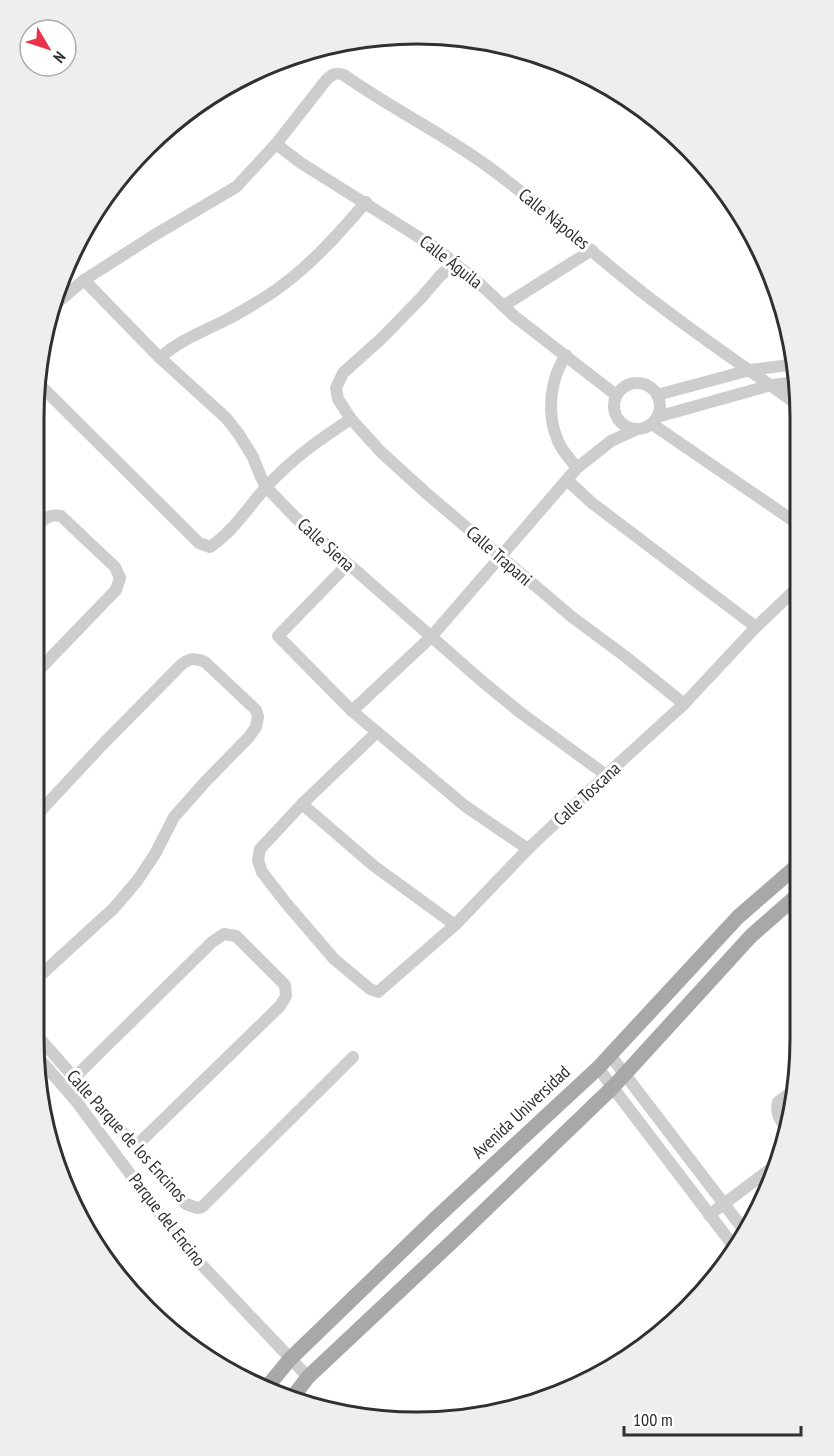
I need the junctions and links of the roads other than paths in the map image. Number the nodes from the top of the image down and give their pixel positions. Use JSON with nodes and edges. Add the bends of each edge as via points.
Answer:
{"nodes":[{"id":1,"x":276,"y":144,"type":"junction"},
{"id":2,"x":366,"y":202,"type":"junction"},
{"id":3,"x":592,"y":250,"type":"junction"},
{"id":4,"x":455,"y":262,"type":"junction"},
{"id":5,"x":84,"y":280,"type":"junction"},
{"id":6,"x":63,"y":298,"type":"edge"},
{"id":7,"x":503,"y":306,"type":"junction"},
{"id":8,"x":566,"y":356,"type":"junction"},
{"id":9,"x":160,"y":358,"type":"junction"},
{"id":10,"x":787,"y":365,"type":"edge"},
{"id":11,"x":750,"y":370,"type":"junction"},
{"id":12,"x":789,"y":383,"type":"edge"},
{"id":13,"x":771,"y":385,"type":"junction"},
{"id":14,"x":44,"y":389,"type":"edge"},
{"id":15,"x":616,"y":395,"type":"junction"},
{"id":16,"x":657,"y":395,"type":"junction"},
{"id":17,"x":790,"y":399,"type":"edge"},
{"id":18,"x":351,"y":418,"type":"junction"},
{"id":19,"x":654,"y":421,"type":"junction"},
{"id":20,"x":621,"y":424,"type":"junction"},
{"id":21,"x":635,"y":430,"type":"junction"},
{"id":22,"x":611,"y":441,"type":"junction"},
{"id":23,"x":577,"y":468,"type":"junction"},
{"id":24,"x":567,"y":480,"type":"junction"},
{"id":25,"x":266,"y":487,"type":"junction"},
{"id":26,"x":44,"y":518,"type":"edge"},
{"id":27,"x":790,"y":518,"type":"edge"},
{"id":28,"x":501,"y":558,"type":"junction"},
{"id":29,"x":348,"y":564,"type":"junction"},
{"id":30,"x":790,"y":594,"type":"edge"},
{"id":31,"x":756,"y":627,"type":"junction"},
{"id":32,"x":431,"y":637,"type":"junction"},
{"id":33,"x":44,"y":665,"type":"edge"},
{"id":34,"x":684,"y":704,"type":"junction"},
{"id":35,"x":352,"y":711,"type":"junction"},
{"id":36,"x":377,"y":732,"type":"junction"},
{"id":37,"x":606,"y":775,"type":"junction"},
{"id":38,"x":303,"y":804,"type":"junction"},
{"id":39,"x":44,"y":807,"type":"edge"},
{"id":40,"x":528,"y":849,"type":"junction"},
{"id":41,"x":790,"y":873,"type":"edge"},
{"id":42,"x":790,"y":902,"type":"edge"},
{"id":43,"x":455,"y":925,"type":"junction"},
{"id":44,"x":44,"y":972,"type":"edge"},
{"id":45,"x":44,"y":1043,"type":"edge"},
{"id":46,"x":610,"y":1055,"type":"junction"},
{"id":47,"x":353,"y":1056,"type":"dead end"},
{"id":48,"x":44,"y":1064,"type":"edge"},
{"id":49,"x":598,"y":1068,"type":"junction"},
{"id":50,"x":624,"y":1075,"type":"junction"},
{"id":51,"x":75,"y":1077,"type":"junction"},
{"id":52,"x":613,"y":1087,"type":"junction"},
{"id":53,"x":786,"y":1097,"type":"edge"},
{"id":54,"x":781,"y":1121,"type":"edge"},
{"id":55,"x":135,"y":1147,"type":"junction"},
{"id":56,"x":766,"y":1172,"type":"edge"},
{"id":57,"x":723,"y":1204,"type":"junction"},
{"id":58,"x":710,"y":1215,"type":"junction"},
{"id":59,"x":740,"y":1226,"type":"edge"},
{"id":60,"x":731,"y":1242,"type":"edge"},
{"id":61,"x":290,"y":1359,"type":"junction"},
{"id":62,"x":308,"y":1377,"type":"junction"},
{"id":63,"x":271,"y":1382,"type":"edge"},
{"id":64,"x":296,"y":1393,"type":"edge"}],
"edges":[{"from":1,"to":2,"type":"street","name":"Calle Águila"},
{"from":1,"to":3,"type":"street","name":"Calle Nápoles","via":[[327,79],[339,73],[483,163]]},
{"from":1,"to":5,"type":"street","via":[[236,187]]},
{"from":2,"to":4,"type":"street","name":"Calle Águila"},
{"from":2,"to":9,"type":"street","via":[[286,282]]},
{"from":3,"to":7,"type":"street"},
{"from":3,"to":11,"type":"street","name":"Calle Nápoles","via":[[649,298]]},
{"from":4,"to":7,"type":"street","name":"Calle Águila"},
{"from":4,"to":18,"type":"street","name":"Calle Trapani","via":[[343,373],[336,388],[338,399]]},
{"from":5,"to":6,"type":"street"},
{"from":5,"to":9,"type":"street","name":"Calle Siena"},
{"from":7,"to":8,"type":"street","name":"Calle Águila"},
{"from":8,"to":15,"type":"street","name":"Calle Águila"},
{"from":8,"to":23,"type":"street","via":[[554,382],[552,417],[558,441]]},
{"from":9,"to":25,"type":"street","name":"Calle Siena","via":[[226,418],[253,457]]},
{"from":10,"to":11,"type":"street"},
{"from":11,"to":13,"type":"street","name":"Calle Nápoles"},
{"from":11,"to":16,"type":"street"},
{"from":12,"to":13,"type":"street"},
{"from":13,"to":17,"type":"street","name":"Calle Nápoles"},
{"from":13,"to":19,"type":"street"},
{"from":14,"to":25,"type":"street","via":[[199,543],[210,547],[220,540]]},
{"from":15,"to":16,"type":"street","via":[[627,385],[640,383]]},
{"from":15,"to":20,"type":"street","via":[[614,410]]},
{"from":16,"to":19,"type":"street","via":[[660,410]]},
{"from":18,"to":25,"type":"street","via":[[289,464]]},
{"from":18,"to":28,"type":"street","name":"Calle Trapani","via":[[381,452]]},
{"from":19,"to":21,"type":"street"},
{"from":19,"to":27,"type":"street"},
{"from":20,"to":21,"type":"street"},
{"from":20,"to":22,"type":"street"},
{"from":21,"to":22,"type":"street"},
{"from":22,"to":23,"type":"street"},
{"from":23,"to":24,"type":"street"},
{"from":24,"to":28,"type":"street"},
{"from":24,"to":31,"type":"street"},
{"from":25,"to":29,"type":"street","name":"Calle Siena"},
{"from":26,"to":33,"type":"street","via":[[61,516],[116,567],[120,578],[116,590]]},
{"from":28,"to":32,"type":"street"},
{"from":28,"to":34,"type":"street","name":"Calle Trapani"},
{"from":29,"to":32,"type":"street","name":"Calle Siena"},
{"from":29,"to":35,"type":"street","via":[[278,636]]},
{"from":30,"to":31,"type":"street","name":"Calle Toscana"},
{"from":31,"to":34,"type":"street","name":"Calle Toscana"},
{"from":32,"to":35,"type":"street"},
{"from":32,"to":37,"type":"street","name":"Calle Siena","via":[[521,713]]},
{"from":34,"to":37,"type":"street","name":"Calle Toscana"},
{"from":35,"to":36,"type":"street"},
{"from":36,"to":38,"type":"street"},
{"from":36,"to":40,"type":"street","via":[[465,806]]},
{"from":37,"to":40,"type":"street","name":"Calle Toscana"},
{"from":38,"to":43,"type":"street","via":[[374,866]]},
{"from":38,"to":43,"type":"street","name":"Calle Toscana","via":[[260,849],[262,872],[334,959],[370,989],[382,990]]},
{"from":39,"to":44,"type":"street","via":[[189,659],[204,662],[256,710],[256,727],[174,817],[137,882]]},
{"from":40,"to":43,"type":"street","name":"Calle Toscana"},
{"from":41,"to":46,"type":"main road","name":"Avenida Universidad","via":[[738,918]]},
{"from":42,"to":50,"type":"main road","via":[[751,936]]},
{"from":45,"to":51,"type":"street","name":"Calle Parque de los Encinos"},
{"from":46,"to":49,"type":"main road","name":"Avenida Universidad"},
{"from":46,"to":50,"type":"street"},
{"from":47,"to":55,"type":"street","name":"Calle Parque de los Encinos","via":[[202,1207],[186,1204]]},
{"from":48,"to":61,"type":"street","name":"Parque del Encino","via":[[182,1244]]},
{"from":49,"to":52,"type":"street"},
{"from":49,"to":61,"type":"main road","name":"Avenida Universidad"},
{"from":50,"to":52,"type":"main road"},
{"from":50,"to":57,"type":"street"},
{"from":51,"to":55,"type":"street","name":"Calle Parque de los Encinos"},
{"from":51,"to":55,"type":"street","via":[[224,934],[236,936],[285,985],[286,996],[280,1006]]},
{"from":52,"to":58,"type":"street"},
{"from":52,"to":62,"type":"main road"},
{"from":53,"to":54,"type":"street","via":[[776,1109]]},
{"from":56,"to":57,"type":"street"},
{"from":57,"to":58,"type":"street"},
{"from":57,"to":59,"type":"street"},
{"from":58,"to":60,"type":"street"},
{"from":61,"to":62,"type":"street","name":"Parque del Encino"},
{"from":61,"to":63,"type":"main road","name":"Avenida Universidad"},
{"from":62,"to":64,"type":"main road"}]}
